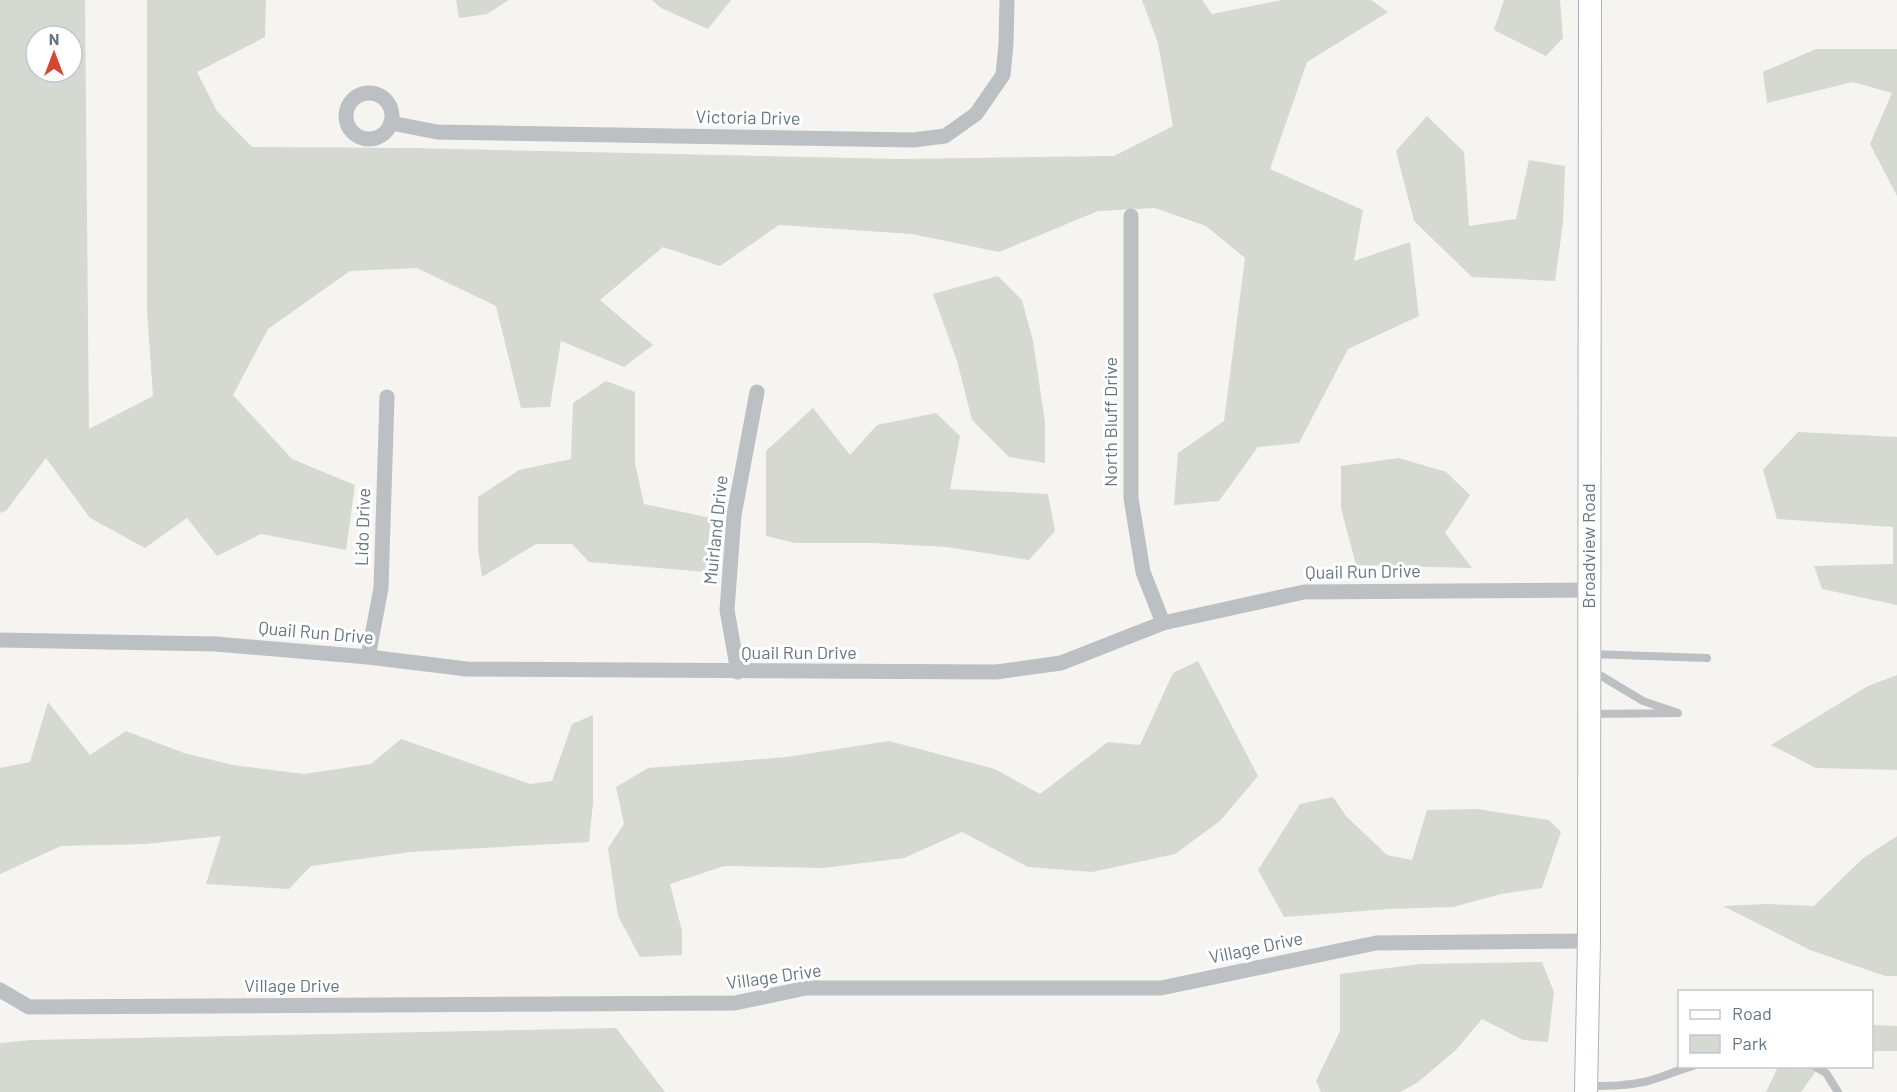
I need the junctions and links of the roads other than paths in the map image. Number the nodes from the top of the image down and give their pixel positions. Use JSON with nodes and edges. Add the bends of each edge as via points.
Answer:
{"nodes":[{"id":1,"x":1006,"y":0,"type":"edge"},
{"id":2,"x":1590,"y":0,"type":"edge"},
{"id":3,"x":391,"y":123,"type":"dead end"},
{"id":4,"x":1131,"y":216,"type":"dead end"},
{"id":5,"x":757,"y":392,"type":"dead end"},
{"id":6,"x":387,"y":397,"type":"dead end"},
{"id":7,"x":1588,"y":590,"type":"junction"},
{"id":8,"x":1163,"y":623,"type":"junction"},
{"id":9,"x":0,"y":640,"type":"edge"},
{"id":10,"x":368,"y":657,"type":"junction"},
{"id":11,"x":1707,"y":658,"type":"dead end"},
{"id":12,"x":1589,"y":661,"type":"junction"},
{"id":13,"x":738,"y":672,"type":"junction"},
{"id":14,"x":1589,"y":714,"type":"junction"},
{"id":15,"x":1590,"y":941,"type":"junction"},
{"id":16,"x":0,"y":990,"type":"edge"},
{"id":17,"x":1685,"y":1068,"type":"edge"},
{"id":18,"x":1817,"y":1068,"type":"edge"},
{"id":19,"x":1586,"y":1089,"type":"edge"},
{"id":20,"x":1838,"y":1092,"type":"edge"}],
"edges":[{"from":1,"to":3,"type":"street","name":"Victoria Drive","via":[[1003,75],[976,114],[945,136],[913,140],[437,132]]},
{"from":2,"to":7,"type":"main road","name":"Broadview Road"},
{"from":4,"to":8,"type":"street","name":"North Bluff Drive","via":[[1131,498],[1143,572]]},
{"from":5,"to":13,"type":"street","name":"Muirland Drive","via":[[734,515],[727,610]]},
{"from":6,"to":10,"type":"street","name":"Lido Drive","via":[[381,588]]},
{"from":7,"to":8,"type":"street","name":"Quail Run Drive","via":[[1304,592]]},
{"from":7,"to":12,"type":"main road","name":"Broadview Road"},
{"from":8,"to":13,"type":"street","name":"Quail Run Drive","via":[[1061,663],[996,672]]},
{"from":9,"to":10,"type":"street","name":"Quail Run Drive","via":[[216,644]]},
{"from":10,"to":13,"type":"street","name":"Quail Run Drive","via":[[467,669]]},
{"from":11,"to":12,"type":"lane"},
{"from":12,"to":14,"type":"main road","name":"Broadview Road"},
{"from":12,"to":14,"type":"lane","via":[[1643,701],[1678,713]]},
{"from":14,"to":15,"type":"main road","name":"Broadview Road"},
{"from":15,"to":16,"type":"street","name":"Village Drive","via":[[1376,943],[1161,988],[806,988],[735,1004],[29,1007]]},
{"from":15,"to":19,"type":"main road","name":"Broadview Road"},
{"from":17,"to":19,"type":"lane","via":[[1620,1087]]},
{"from":18,"to":20,"type":"lane","via":[[1826,1073]]}]}
